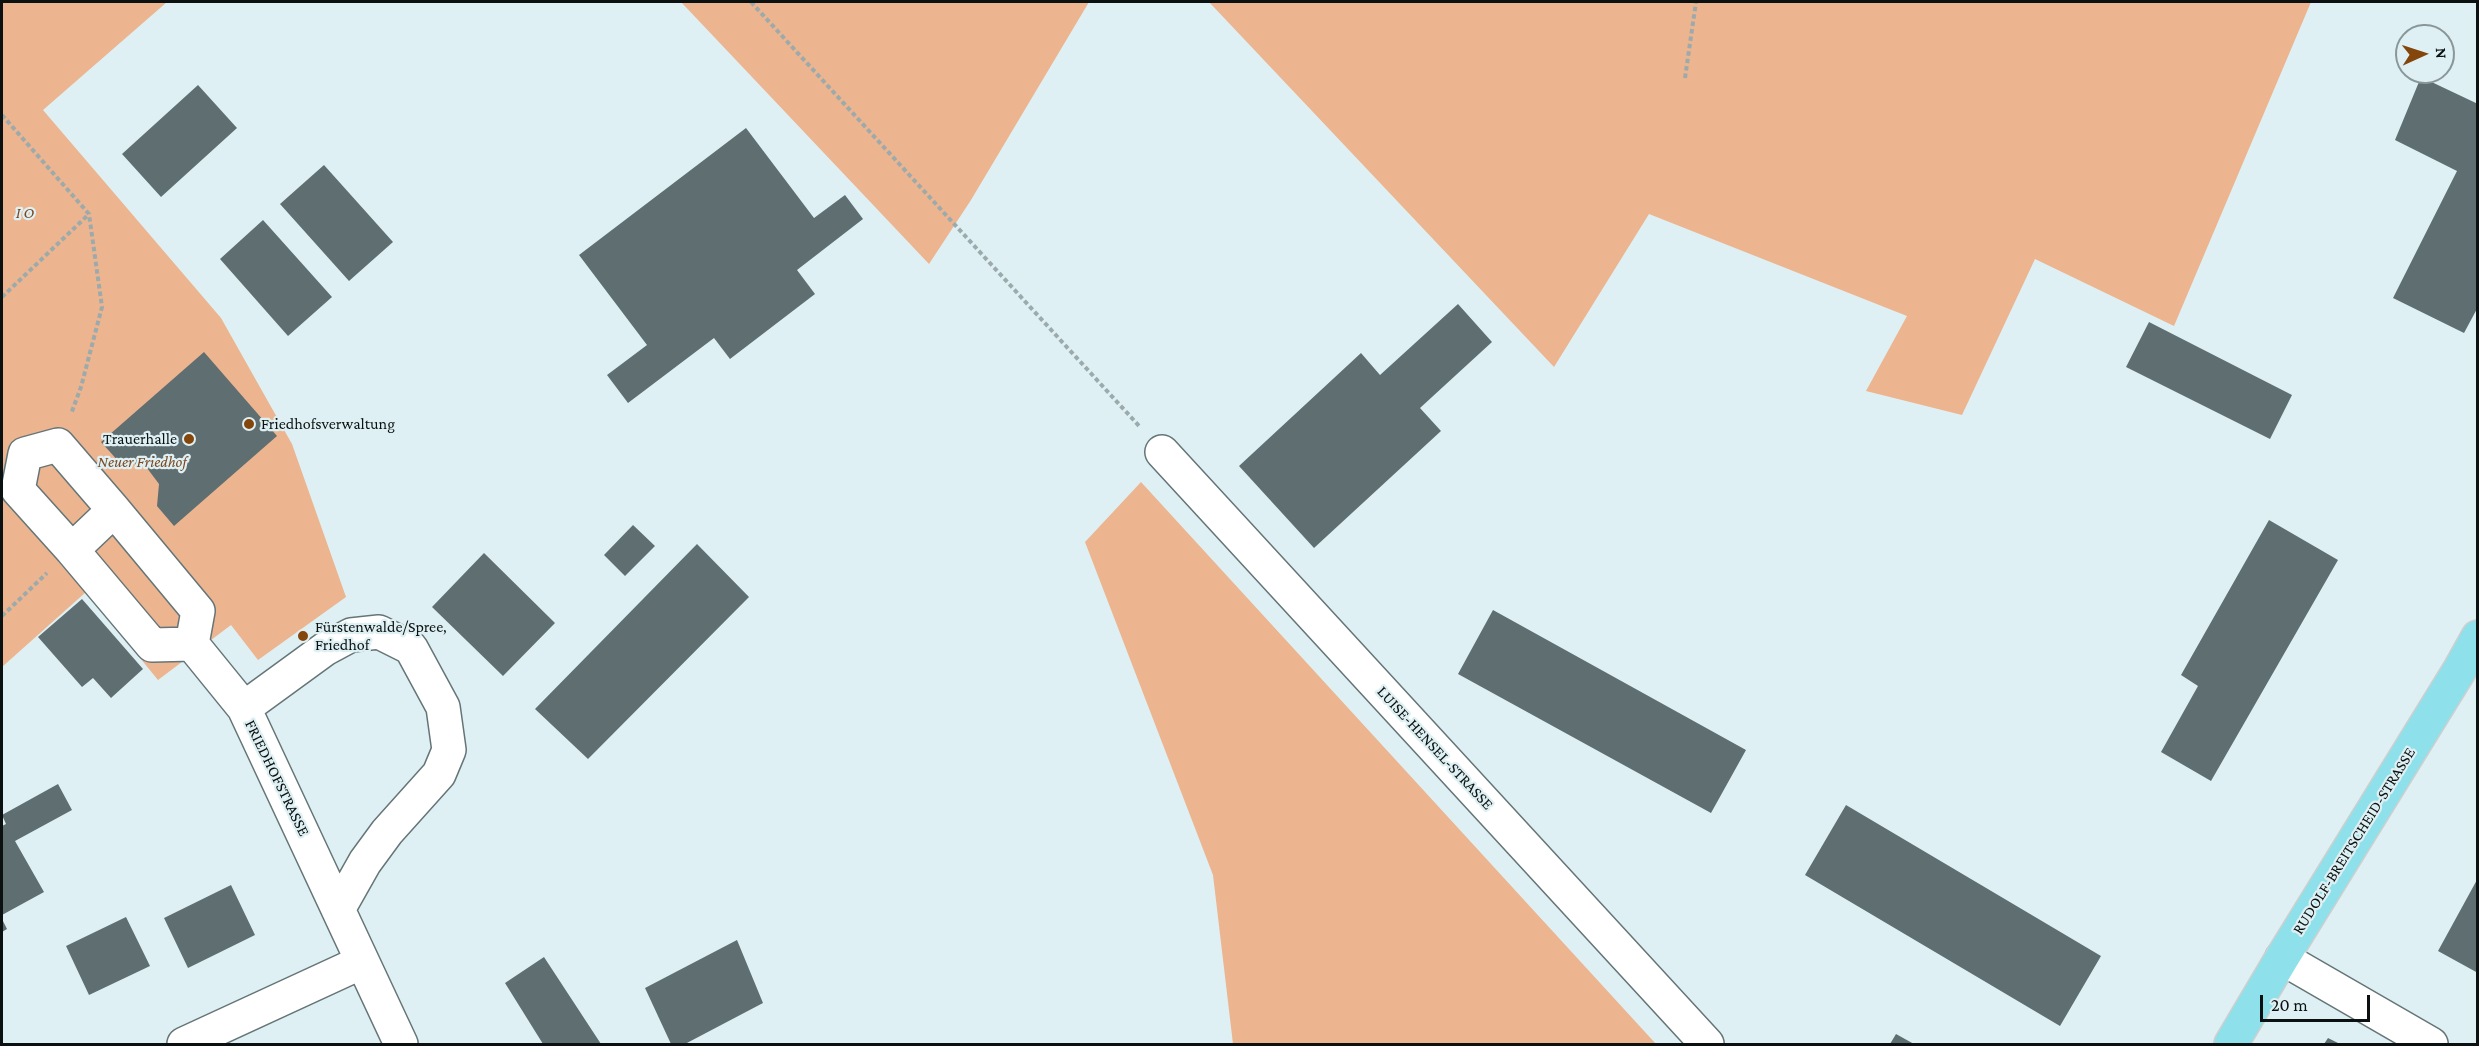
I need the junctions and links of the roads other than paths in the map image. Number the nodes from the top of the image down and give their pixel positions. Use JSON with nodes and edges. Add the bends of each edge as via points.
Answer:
{"nodes":[{"id":1,"x":1162,"y":452,"type":"road end"},
{"id":2,"x":114,"y":510,"type":"junction"},
{"id":3,"x":72,"y":550,"type":"junction"},
{"id":4,"x":2478,"y":638,"type":"edge"},
{"id":5,"x":192,"y":644,"type":"junction"},
{"id":6,"x":244,"y":708,"type":"junction"},
{"id":7,"x":339,"y":908,"type":"junction"},
{"id":8,"x":2282,"y":958,"type":"junction"},
{"id":9,"x":362,"y":962,"type":"junction"},
{"id":10,"x":184,"y":1044,"type":"edge"},
{"id":11,"x":401,"y":1044,"type":"edge"},
{"id":12,"x":1707,"y":1044,"type":"edge"},
{"id":13,"x":2231,"y":1044,"type":"edge"},
{"id":14,"x":2431,"y":1044,"type":"edge"}],
"edges":[{"from":1,"to":12,"type":"street","name":"LUISE-HENSEL-STRASSE"},
{"from":2,"to":3,"type":"street"},
{"from":2,"to":3,"type":"street","via":[[58,445],[25,454],[18,490]]},
{"from":2,"to":5,"type":"street","via":[[198,611]]},
{"from":3,"to":5,"type":"street","via":[[152,645]]},
{"from":4,"to":8,"type":"main road","name":"RUDOLF-BREITSCHEID-STRASSE"},
{"from":5,"to":6,"type":"street"},
{"from":6,"to":7,"type":"street","name":"FRIEDHOFSTRASSE"},
{"from":6,"to":7,"type":"street","name":"FRIEDHOFSTRASSE","via":[[351,634],[379,632],[411,648],[443,706],[449,750],[440,774],[387,832]]},
{"from":7,"to":9,"type":"street","name":"FRIEDHOFSTRASSE"},
{"from":8,"to":13,"type":"main road","name":"RUDOLF-BREITSCHEID-STRASSE"},
{"from":8,"to":14,"type":"street"},
{"from":9,"to":10,"type":"street"},
{"from":9,"to":11,"type":"street","name":"FRIEDHOFSTRASSE"}]}
